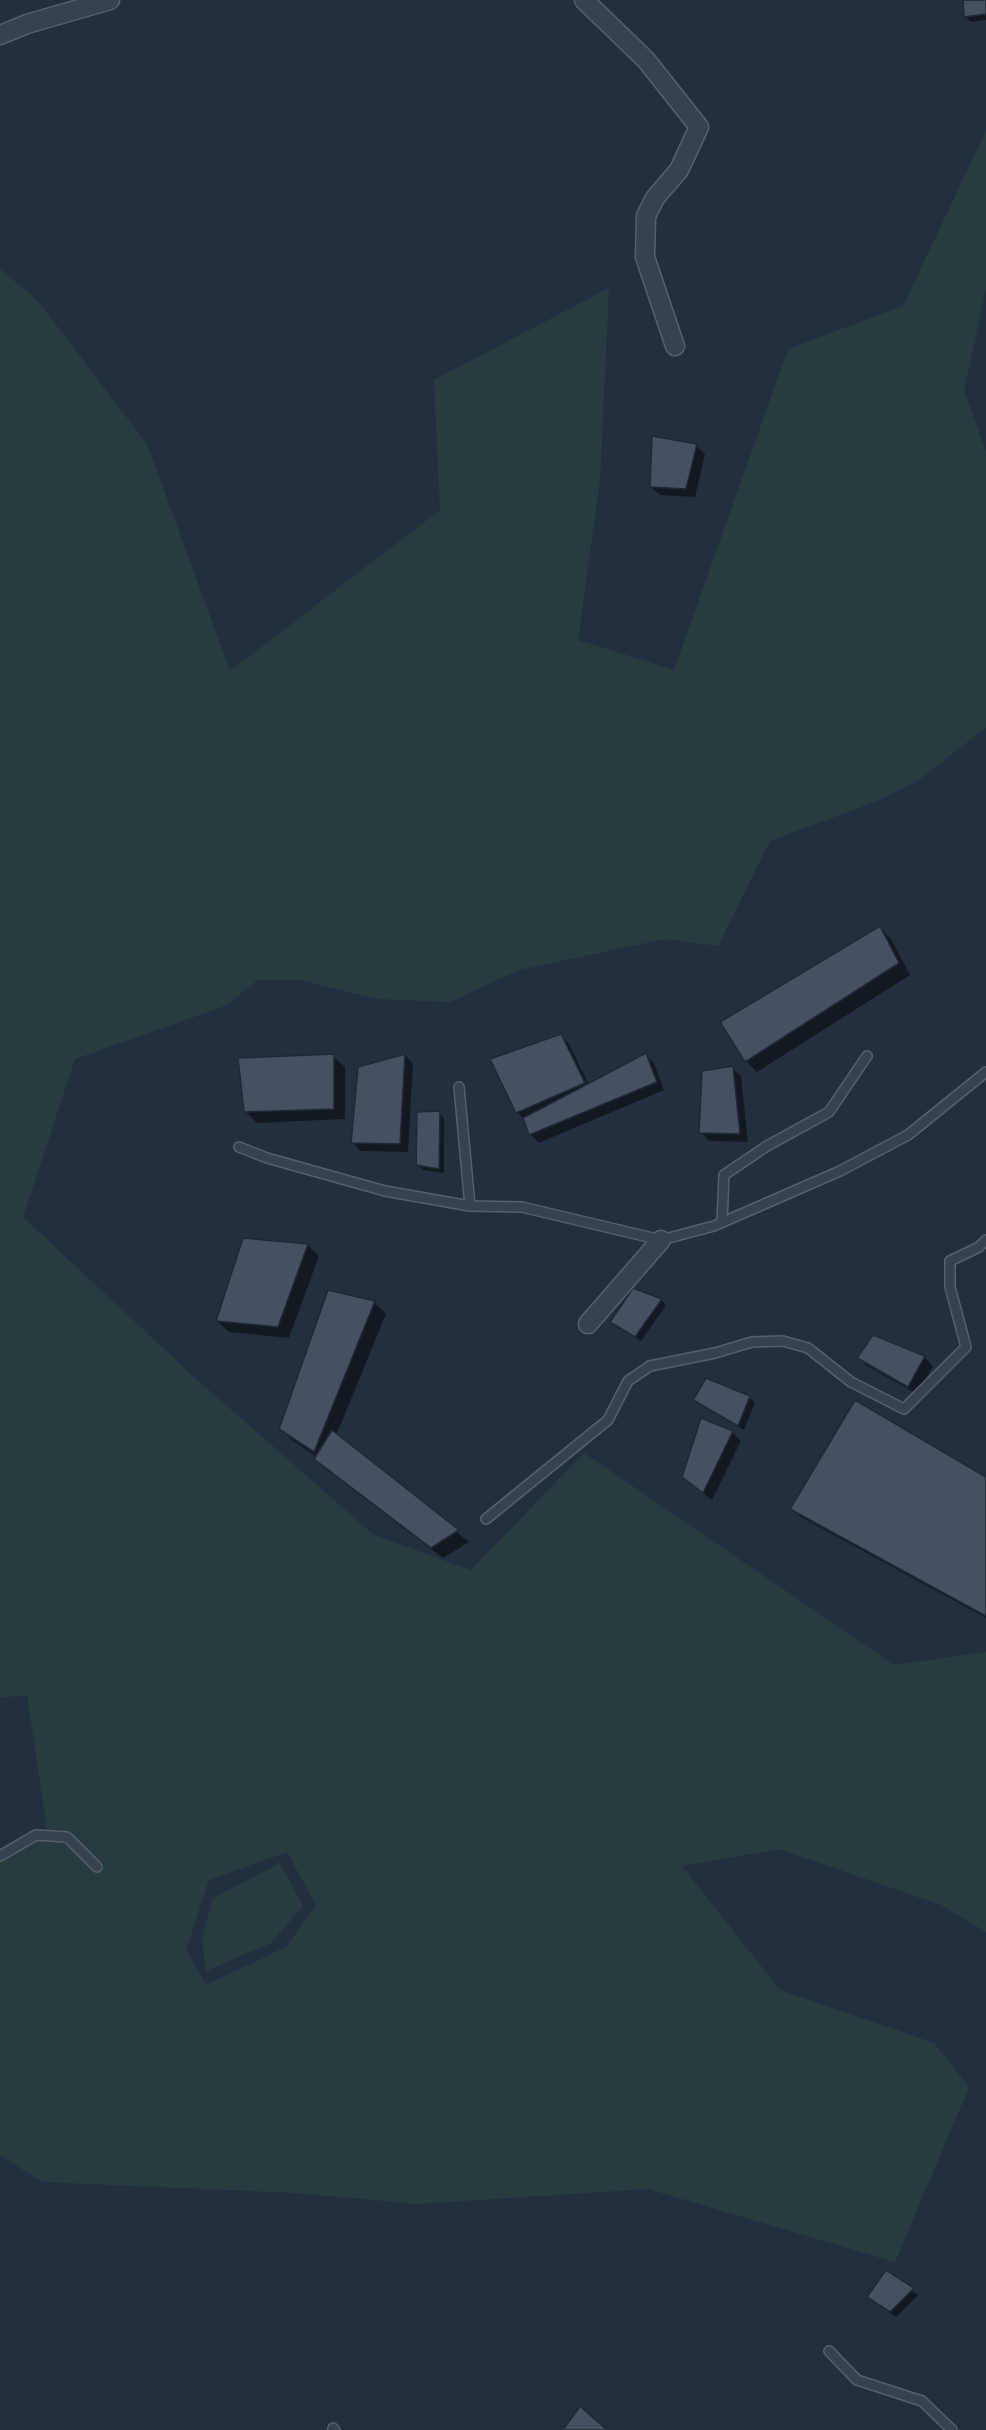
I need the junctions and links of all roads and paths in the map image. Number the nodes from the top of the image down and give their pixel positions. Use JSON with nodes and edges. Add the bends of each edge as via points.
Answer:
{"nodes":[{"id":1,"x":110,"y":0,"type":"edge"},
{"id":2,"x":584,"y":0,"type":"edge"},
{"id":3,"x":0,"y":35,"type":"edge"},
{"id":4,"x":675,"y":346,"type":"dead end"},
{"id":5,"x":867,"y":1056,"type":"dead end"},
{"id":6,"x":986,"y":1072,"type":"edge"},
{"id":7,"x":459,"y":1087,"type":"dead end"},
{"id":8,"x":239,"y":1147,"type":"dead end"},
{"id":9,"x":470,"y":1206,"type":"junction"},
{"id":10,"x":722,"y":1222,"type":"junction"},
{"id":11,"x":661,"y":1240,"type":"junction"},
{"id":12,"x":986,"y":1240,"type":"edge"},
{"id":13,"x":588,"y":1324,"type":"dead end"},
{"id":14,"x":486,"y":1519,"type":"dead end"},
{"id":15,"x":0,"y":1856,"type":"edge"},
{"id":16,"x":97,"y":1867,"type":"dead end"},
{"id":17,"x":830,"y":2351,"type":"dead end"},
{"id":18,"x":952,"y":2430,"type":"edge"}],
"edges":[{"from":1,"to":3,"type":"street"},
{"from":2,"to":4,"type":"street","via":[[646,60],[699,127],[679,170],[655,198],[646,216],[645,257]]},
{"from":5,"to":10,"type":"lane","via":[[829,1112],[724,1175]]},
{"from":6,"to":10,"type":"lane","via":[[908,1136],[840,1171]]},
{"from":7,"to":9,"type":"lane"},
{"from":8,"to":9,"type":"lane","via":[[385,1191]]},
{"from":9,"to":11,"type":"lane","via":[[522,1207]]},
{"from":10,"to":11,"type":"lane"},
{"from":11,"to":13,"type":"street"},
{"from":12,"to":14,"type":"lane","via":[[980,1247],[950,1261],[950,1287],[966,1347],[904,1409],[851,1382],[808,1348],[783,1341],[752,1342],[650,1366],[628,1381],[608,1420]]},
{"from":15,"to":16,"type":"lane","via":[[36,1835],[67,1837]]},
{"from":17,"to":18,"type":"lane","via":[[857,2380],[922,2401]]}]}
